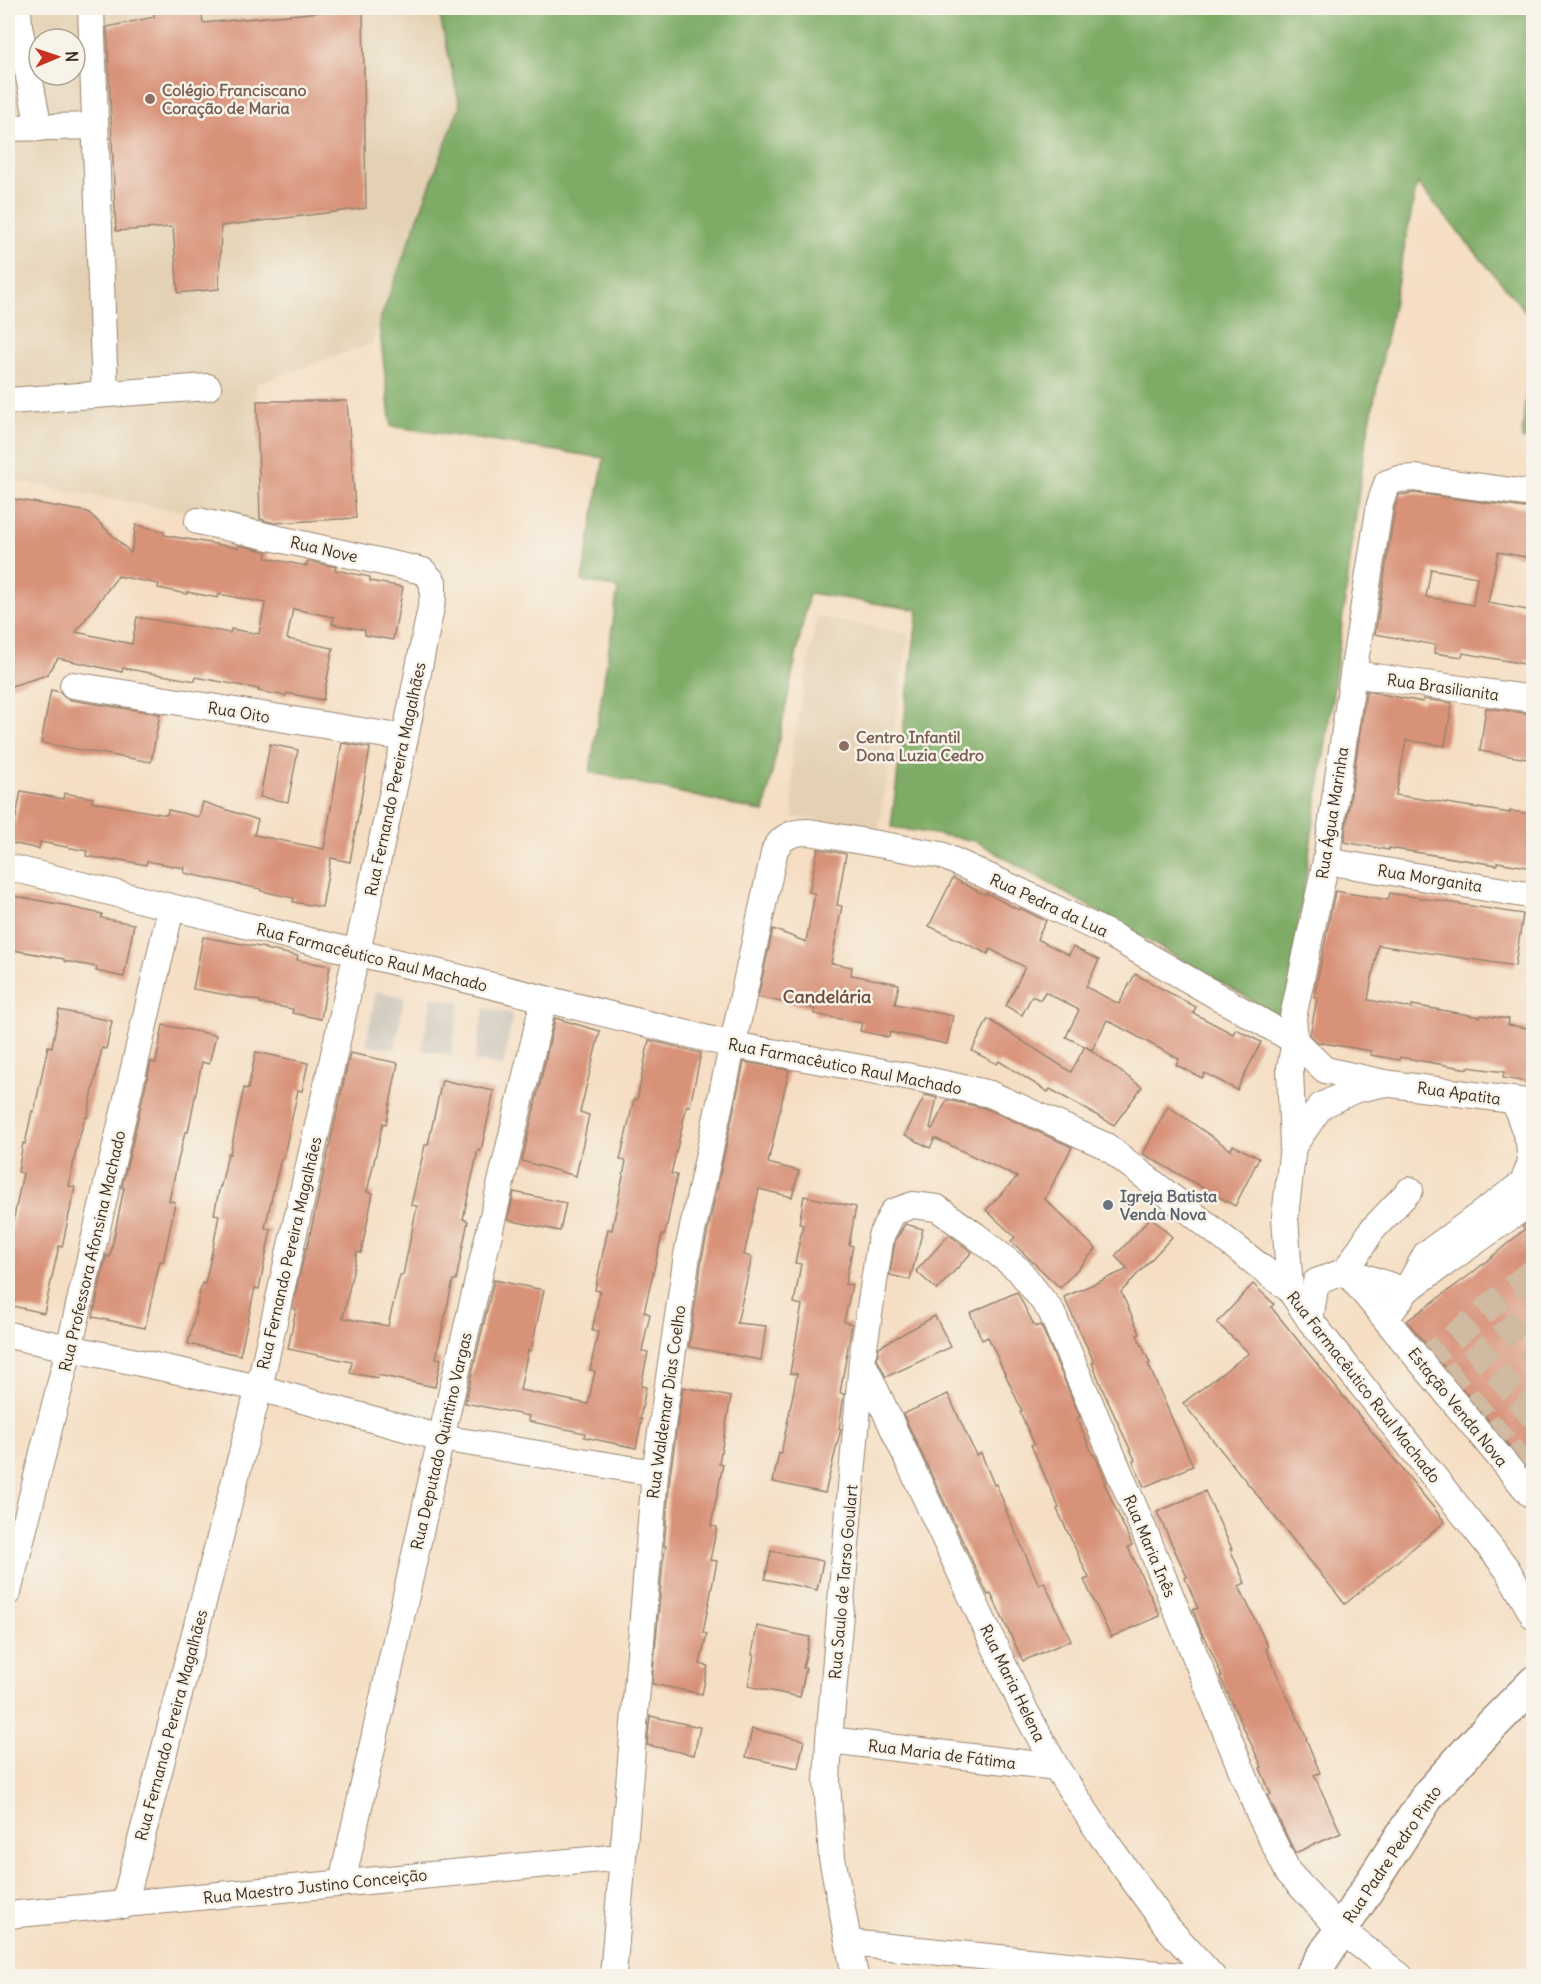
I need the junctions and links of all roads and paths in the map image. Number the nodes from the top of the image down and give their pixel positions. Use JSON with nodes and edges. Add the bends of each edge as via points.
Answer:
{"nodes":[{"id":1,"x":18,"y":8,"type":"edge"},
{"id":2,"x":91,"y":8,"type":"edge"},
{"id":3,"x":95,"y":126,"type":"junction"},
{"id":4,"x":8,"y":128,"type":"edge"},
{"id":5,"x":39,"y":128,"type":"junction"},
{"id":6,"x":208,"y":387,"type":"dead end"},
{"id":7,"x":105,"y":394,"type":"junction"},
{"id":8,"x":8,"y":401,"type":"edge"},
{"id":9,"x":1533,"y":494,"type":"edge"},
{"id":10,"x":198,"y":521,"type":"dead end"},
{"id":11,"x":433,"y":597,"type":"joint"},
{"id":12,"x":1353,"y":674,"type":"junction"},
{"id":13,"x":73,"y":685,"type":"dead end"},
{"id":14,"x":1533,"y":699,"type":"edge"},
{"id":15,"x":405,"y":738,"type":"junction"},
{"id":16,"x":783,"y":838,"type":"joint"},
{"id":17,"x":1326,"y":861,"type":"junction"},
{"id":18,"x":8,"y":867,"type":"edge"},
{"id":19,"x":1533,"y":896,"type":"edge"},
{"id":20,"x":171,"y":908,"type":"junction"},
{"id":21,"x":356,"y":951,"type":"junction"},
{"id":22,"x":544,"y":999,"type":"junction"},
{"id":23,"x":1295,"y":1041,"type":"junction"},
{"id":24,"x":734,"y":1045,"type":"junction"},
{"id":25,"x":1384,"y":1083,"type":"junction"},
{"id":26,"x":1524,"y":1102,"type":"edge"},
{"id":27,"x":1293,"y":1146,"type":"junction"},
{"id":28,"x":1410,"y":1190,"type":"dead end"},
{"id":29,"x":1533,"y":1200,"type":"edge"},
{"id":30,"x":913,"y":1205,"type":"joint"},
{"id":31,"x":1346,"y":1271,"type":"junction"},
{"id":32,"x":1290,"y":1290,"type":"junction"},
{"id":33,"x":1406,"y":1291,"type":"junction"},
{"id":34,"x":1386,"y":1319,"type":"junction"},
{"id":35,"x":1310,"y":1320,"type":"junction"},
{"id":36,"x":8,"y":1335,"type":"edge"},
{"id":37,"x":69,"y":1349,"type":"junction"},
{"id":38,"x":862,"y":1360,"type":"junction"},
{"id":39,"x":259,"y":1388,"type":"junction"},
{"id":40,"x":441,"y":1438,"type":"junction"},
{"id":41,"x":655,"y":1473,"type":"junction"},
{"id":42,"x":1530,"y":1494,"type":"dead end"},
{"id":43,"x":1507,"y":1569,"type":"junction"},
{"id":44,"x":1533,"y":1590,"type":"edge"},
{"id":45,"x":8,"y":1592,"type":"edge"},
{"id":46,"x":1533,"y":1617,"type":"edge"},
{"id":47,"x":1533,"y":1682,"type":"edge"},
{"id":48,"x":829,"y":1740,"type":"junction"},
{"id":49,"x":1056,"y":1767,"type":"junction"},
{"id":50,"x":622,"y":1857,"type":"junction"},
{"id":51,"x":342,"y":1883,"type":"junction"},
{"id":52,"x":124,"y":1905,"type":"junction"},
{"id":53,"x":8,"y":1915,"type":"edge"},
{"id":54,"x":1341,"y":1930,"type":"junction"},
{"id":55,"x":849,"y":1943,"type":"junction"},
{"id":56,"x":613,"y":1977,"type":"edge"},
{"id":57,"x":855,"y":1977,"type":"edge"},
{"id":58,"x":1180,"y":1977,"type":"edge"},
{"id":59,"x":1212,"y":1977,"type":"edge"},
{"id":60,"x":1311,"y":1977,"type":"edge"},
{"id":61,"x":1400,"y":1977,"type":"edge"}],
"edges":[{"from":1,"to":5,"type":"street"},
{"from":2,"to":3,"type":"street"},
{"from":3,"to":5,"type":"street"},
{"from":3,"to":7,"type":"street"},
{"from":4,"to":5,"type":"street"},
{"from":6,"to":7,"type":"street"},
{"from":7,"to":8,"type":"street"},
{"from":9,"to":12,"type":"street","name":"Rua Água Marinha","via":[[1414,478],[1387,483],[1380,504]]},
{"from":10,"to":11,"type":"street","name":"Rua Nove","via":[[423,571],[433,582]]},
{"from":11,"to":15,"type":"street","name":"Rua Fernando Pereira Magalhães"},
{"from":12,"to":14,"type":"street","name":"Rua Brasilianita"},
{"from":12,"to":17,"type":"street","name":"Rua Água Marinha"},
{"from":13,"to":15,"type":"street","name":"Rua Oito"},
{"from":15,"to":21,"type":"street","name":"Rua Fernando Pereira Magalhães"},
{"from":16,"to":23,"type":"street","name":"Rua Pedra da Lua","via":[[796,832],[810,832],[941,855],[1113,936]]},
{"from":16,"to":24,"type":"street","name":"Rua Waldemar Dias Coelho","via":[[775,849]]},
{"from":17,"to":19,"type":"street","name":"Rua Morganita"},
{"from":17,"to":23,"type":"street","name":"Rua Água Marinha","via":[[1293,1017]]},
{"from":18,"to":20,"type":"street","name":"Rua Farmacêutico Raul Machado"},
{"from":20,"to":21,"type":"street","name":"Rua Farmacêutico Raul Machado"},
{"from":20,"to":37,"type":"street","name":"Rua Professora Afonsina Machado"},
{"from":21,"to":22,"type":"street","name":"Rua Farmacêutico Raul Machado"},
{"from":21,"to":39,"type":"street","name":"Rua Fernando Pereira Magalhães"},
{"from":22,"to":24,"type":"street","name":"Rua Farmacêutico Raul Machado"},
{"from":22,"to":40,"type":"street","name":"Rua Deputado Quintino Vargas"},
{"from":23,"to":25,"type":"street","name":"Rua Apatita","via":[[1325,1070]]},
{"from":23,"to":27,"type":"street","name":"Rua Água Marinha","via":[[1290,1068]]},
{"from":24,"to":32,"type":"street","name":"Rua Farmacêutico Raul Machado","via":[[990,1094],[1106,1146]]},
{"from":24,"to":41,"type":"street","name":"Rua Waldemar Dias Coelho","via":[[687,1256]]},
{"from":25,"to":26,"type":"street","name":"Rua Apatita"},
{"from":25,"to":27,"type":"street","name":"Rua Apatita","via":[[1354,1090],[1321,1106]]},
{"from":26,"to":33,"type":"street","via":[[1531,1162],[1523,1183],[1426,1254]]},
{"from":27,"to":32,"type":"street","name":"Rua Água Marinha","via":[[1285,1216]]},
{"from":28,"to":31,"type":"street","via":[[1372,1230]]},
{"from":29,"to":33,"type":"street"},
{"from":30,"to":38,"type":"street","name":"Rua Saulo de Tarso Goulart","via":[[893,1212],[881,1236]]},
{"from":30,"to":54,"type":"street","name":"Rua Maria Inês","via":[[937,1208],[975,1235],[1018,1270],[1051,1311],[1259,1813],[1288,1872]]},
{"from":31,"to":33,"type":"street"},
{"from":31,"to":34,"type":"street","name":"Estação Venda Nova"},
{"from":31,"to":35,"type":"street","via":[[1316,1282]]},
{"from":32,"to":35,"type":"street","name":"Rua Farmacêutico Raul Machado"},
{"from":33,"to":34,"type":"street"},
{"from":34,"to":42,"type":"street","name":"Estação Venda Nova"},
{"from":35,"to":43,"type":"street","name":"Rua Farmacêutico Raul Machado"},
{"from":36,"to":37,"type":"street"},
{"from":37,"to":39,"type":"street"},
{"from":37,"to":45,"type":"street","name":"Rua Professora Afonsina Machado"},
{"from":38,"to":48,"type":"street","name":"Rua Saulo de Tarso Goulart"},
{"from":38,"to":49,"type":"street","name":"Rua Maria Helena","via":[[1022,1705]]},
{"from":39,"to":40,"type":"street"},
{"from":39,"to":52,"type":"street","name":"Rua Fernando Pereira Magalhães"},
{"from":40,"to":41,"type":"street"},
{"from":40,"to":51,"type":"street","name":"Rua Deputado Quintino Vargas"},
{"from":41,"to":50,"type":"street","name":"Rua Waldemar Dias Coelho"},
{"from":43,"to":44,"type":"street","name":"Rua Farmacêutico Raul Machado"},
{"from":43,"to":46,"type":"street","name":"Rua Farmacêutico Raul Machado"},
{"from":47,"to":54,"type":"highway","name":"Rua Padre Pedro Pinto","via":[[1429,1794]]},
{"from":48,"to":49,"type":"street","name":"Rua Maria de Fátima"},
{"from":48,"to":55,"type":"street","name":"Rua Saulo de Tarso Goulart","via":[[827,1782],[832,1858]]},
{"from":49,"to":59,"type":"street","name":"Rua Maria Helena","via":[[1168,1928]]},
{"from":50,"to":51,"type":"street","name":"Rua Maestro Justino Conceição"},
{"from":50,"to":56,"type":"street","name":"Rua Waldemar Dias Coelho"},
{"from":51,"to":52,"type":"street","name":"Rua Maestro Justino Conceição"},
{"from":52,"to":53,"type":"street","name":"Rua Maestro Justino Conceição"},
{"from":54,"to":60,"type":"highway","name":"Rua Padre Pedro Pinto"},
{"from":54,"to":61,"type":"street","name":"Rua Maria Inês"},
{"from":55,"to":57,"type":"street","name":"Rua Saulo de Tarso Goulart"},
{"from":55,"to":58,"type":"street"}]}
